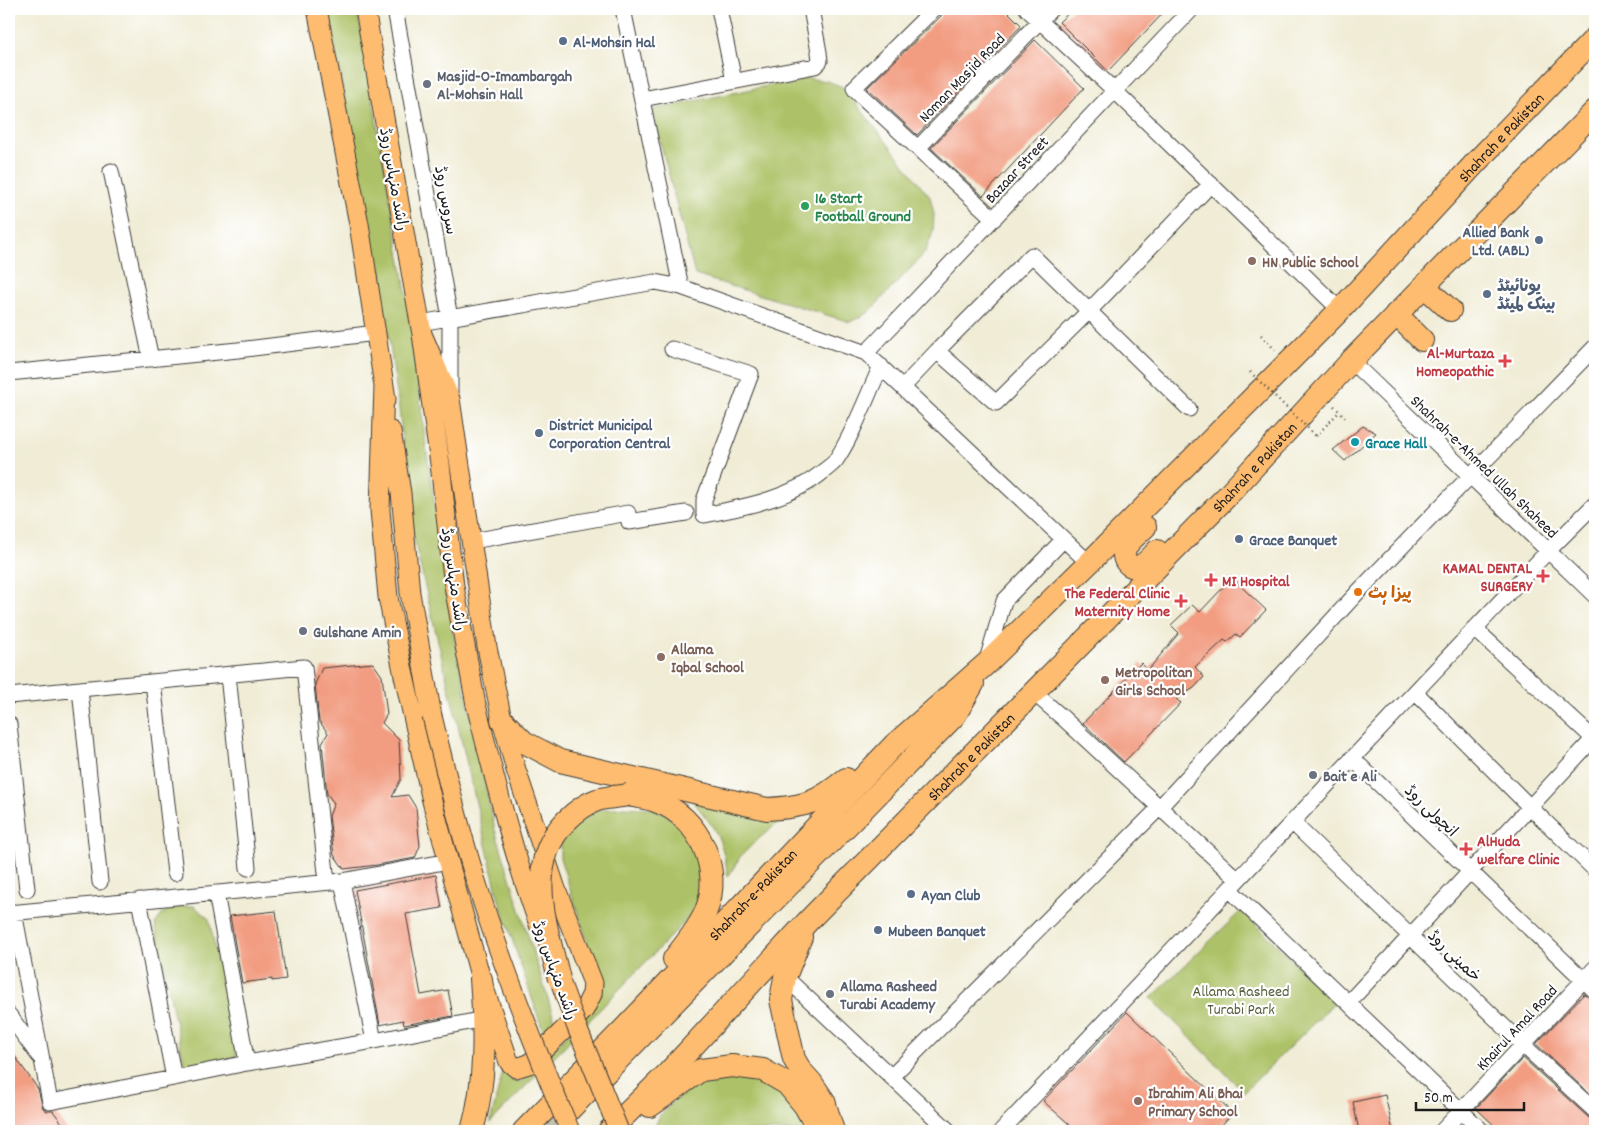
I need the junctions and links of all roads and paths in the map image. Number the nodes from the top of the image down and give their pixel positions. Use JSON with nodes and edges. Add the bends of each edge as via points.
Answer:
{"nodes":[{"id":1,"x":318,"y":9,"type":"edge"},
{"id":2,"x":365,"y":9,"type":"edge"},
{"id":3,"x":395,"y":9,"type":"edge"},
{"id":4,"x":623,"y":9,"type":"edge"},
{"id":5,"x":719,"y":9,"type":"edge"},
{"id":6,"x":811,"y":9,"type":"edge"},
{"id":7,"x":934,"y":9,"type":"edge"},
{"id":8,"x":1027,"y":9,"type":"edge"},
{"id":9,"x":1051,"y":9,"type":"edge"},
{"id":10,"x":1192,"y":9,"type":"edge"},
{"id":11,"x":1040,"y":21,"type":"junction"},
{"id":12,"x":1595,"y":38,"type":"edge"},
{"id":13,"x":734,"y":81,"type":"junction"},
{"id":14,"x":1114,"y":90,"type":"junction"},
{"id":15,"x":642,"y":99,"type":"junction"},
{"id":16,"x":1595,"y":111,"type":"edge"},
{"id":17,"x":918,"y":148,"type":"junction"},
{"id":18,"x":111,"y":172,"type":"dead end"},
{"id":19,"x":1210,"y":184,"type":"junction"},
{"id":20,"x":994,"y":219,"type":"junction"},
{"id":21,"x":1424,"y":286,"type":"junction"},
{"id":22,"x":681,"y":287,"type":"junction"},
{"id":23,"x":1340,"y":310,"type":"junction"},
{"id":24,"x":1450,"y":310,"type":"dead end"},
{"id":25,"x":1088,"y":311,"type":"junction"},
{"id":26,"x":1396,"y":314,"type":"junction"},
{"id":27,"x":450,"y":318,"type":"junction"},
{"id":28,"x":421,"y":328,"type":"junction"},
{"id":29,"x":376,"y":333,"type":"junction"},
{"id":30,"x":1422,"y":340,"type":"dead end"},
{"id":31,"x":1595,"y":347,"type":"edge"},
{"id":32,"x":672,"y":348,"type":"dead end"},
{"id":33,"x":938,"y":351,"type":"junction"},
{"id":34,"x":866,"y":353,"type":"junction"},
{"id":35,"x":151,"y":359,"type":"junction"},
{"id":36,"x":1351,"y":361,"type":"junction"},
{"id":37,"x":881,"y":366,"type":"junction"},
{"id":38,"x":1250,"y":372,"type":"dead end"},
{"id":39,"x":9,"y":373,"type":"edge"},
{"id":40,"x":384,"y":386,"type":"junction"},
{"id":41,"x":903,"y":387,"type":"junction"},
{"id":42,"x":450,"y":399,"type":"junction"},
{"id":43,"x":1189,"y":409,"type":"dead end"},
{"id":44,"x":1340,"y":412,"type":"dead end"},
{"id":45,"x":1226,"y":425,"type":"junction"},
{"id":46,"x":1470,"y":476,"type":"junction"},
{"id":47,"x":1228,"y":495,"type":"junction"},
{"id":48,"x":1595,"y":504,"type":"edge"},
{"id":49,"x":686,"y":513,"type":"dead end"},
{"id":50,"x":1063,"y":540,"type":"junction"},
{"id":51,"x":472,"y":541,"type":"junction"},
{"id":52,"x":1548,"y":551,"type":"junction"},
{"id":53,"x":1088,"y":564,"type":"junction"},
{"id":54,"x":1595,"y":596,"type":"edge"},
{"id":55,"x":1474,"y":628,"type":"junction"},
{"id":56,"x":986,"y":664,"type":"junction"},
{"id":57,"x":228,"y":674,"type":"junction"},
{"id":58,"x":153,"y":682,"type":"junction"},
{"id":59,"x":80,"y":689,"type":"junction"},
{"id":60,"x":1033,"y":692,"type":"junction"},
{"id":61,"x":1415,"y":692,"type":"junction"},
{"id":62,"x":9,"y":696,"type":"edge"},
{"id":63,"x":502,"y":720,"type":"junction"},
{"id":64,"x":9,"y":724,"type":"edge"},
{"id":65,"x":1595,"y":738,"type":"edge"},
{"id":66,"x":894,"y":745,"type":"junction"},
{"id":67,"x":1352,"y":758,"type":"junction"},
{"id":68,"x":1160,"y":807,"type":"junction"},
{"id":69,"x":1530,"y":807,"type":"junction"},
{"id":70,"x":1292,"y":822,"type":"junction"},
{"id":71,"x":449,"y":862,"type":"junction"},
{"id":72,"x":248,"y":868,"type":"dead end"},
{"id":73,"x":1595,"y":870,"type":"edge"},
{"id":74,"x":1470,"y":871,"type":"junction"},
{"id":75,"x":175,"y":873,"type":"dead end"},
{"id":76,"x":342,"y":881,"type":"junction"},
{"id":77,"x":100,"y":882,"type":"dead end"},
{"id":78,"x":327,"y":882,"type":"junction"},
{"id":79,"x":1234,"y":885,"type":"junction"},
{"id":80,"x":27,"y":889,"type":"dead end"},
{"id":81,"x":216,"y":893,"type":"junction"},
{"id":82,"x":139,"y":900,"type":"junction"},
{"id":83,"x":11,"y":913,"type":"edge"},
{"id":84,"x":809,"y":920,"type":"junction"},
{"id":85,"x":1411,"y":936,"type":"junction"},
{"id":86,"x":1595,"y":968,"type":"edge"},
{"id":87,"x":785,"y":977,"type":"junction"},
{"id":88,"x":481,"y":979,"type":"junction"},
{"id":89,"x":559,"y":979,"type":"junction"},
{"id":90,"x":1584,"y":980,"type":"junction"},
{"id":91,"x":1595,"y":992,"type":"edge"},
{"id":92,"x":1348,"y":1003,"type":"junction"},
{"id":93,"x":9,"y":1015,"type":"edge"},
{"id":94,"x":484,"y":1019,"type":"junction"},
{"id":95,"x":624,"y":1029,"type":"junction"},
{"id":96,"x":374,"y":1041,"type":"junction"},
{"id":97,"x":1523,"y":1045,"type":"junction"},
{"id":98,"x":41,"y":1059,"type":"junction"},
{"id":99,"x":248,"y":1063,"type":"junction"},
{"id":100,"x":891,"y":1076,"type":"junction"},
{"id":101,"x":174,"y":1078,"type":"junction"},
{"id":102,"x":1461,"y":1111,"type":"junction"},
{"id":103,"x":1595,"y":1111,"type":"edge"},
{"id":104,"x":570,"y":1121,"type":"edge"},
{"id":105,"x":472,"y":1131,"type":"edge"},
{"id":106,"x":524,"y":1131,"type":"edge"},
{"id":107,"x":609,"y":1131,"type":"edge"},
{"id":108,"x":613,"y":1131,"type":"edge"},
{"id":109,"x":619,"y":1131,"type":"edge"},
{"id":110,"x":816,"y":1131,"type":"edge"},
{"id":111,"x":833,"y":1131,"type":"edge"},
{"id":112,"x":949,"y":1131,"type":"edge"},
{"id":113,"x":1001,"y":1131,"type":"edge"},
{"id":114,"x":1442,"y":1131,"type":"edge"},
{"id":115,"x":1482,"y":1131,"type":"edge"}],
"edges":[{"from":1,"to":29,"type":"main road"},
{"from":2,"to":28,"type":"main road","name":"راشد منہاس روڈ"},
{"from":3,"to":27,"type":"street","name":"سروس روڈ"},
{"from":4,"to":15,"type":"street"},
{"from":5,"to":13,"type":"street"},
{"from":6,"to":13,"type":"street","via":[[820,61],[815,66]]},
{"from":7,"to":17,"type":"street","via":[[854,88]]},
{"from":8,"to":11,"type":"street"},
{"from":9,"to":11,"type":"street","name":"Noman Masjid Road"},
{"from":10,"to":14,"type":"street","name":"Bazaar Street"},
{"from":11,"to":14,"type":"street"},
{"from":11,"to":17,"type":"street","name":"Noman Masjid Road"},
{"from":12,"to":23,"type":"highway","name":"Shahrah e Pakistan"},
{"from":13,"to":15,"type":"street"},
{"from":14,"to":19,"type":"street"},
{"from":14,"to":20,"type":"street","name":"Bazaar Street"},
{"from":15,"to":22,"type":"street"},
{"from":16,"to":21,"type":"highway","name":"Shahrah e Pakistan"},
{"from":17,"to":20,"type":"street"},
{"from":18,"to":35,"type":"street"},
{"from":19,"to":23,"type":"street"},
{"from":19,"to":25,"type":"street"},
{"from":20,"to":34,"type":"street","name":"Bazaar Street"},
{"from":21,"to":24,"type":"highway"},
{"from":21,"to":26,"type":"highway","name":"Shahrah e Pakistan"},
{"from":22,"to":27,"type":"street","via":[[655,282]]},
{"from":22,"to":34,"type":"street"},
{"from":23,"to":45,"type":"highway","name":"Shahrah e Pakistan"},
{"from":25,"to":33,"type":"street","via":[[996,403]]},
{"from":25,"to":33,"type":"street","via":[[1032,255]]},
{"from":25,"to":43,"type":"street"},
{"from":26,"to":30,"type":"highway"},
{"from":26,"to":36,"type":"highway","name":"Shahrah e Pakistan"},
{"from":27,"to":28,"type":"street"},
{"from":27,"to":42,"type":"street","name":"سروس روڈ"},
{"from":28,"to":42,"type":"main road"},
{"from":28,"to":89,"type":"main road","name":"راشد منہاس روڈ","bridge":true,"via":[[454,586],[476,705],[527,891]]},
{"from":29,"to":35,"type":"street"},
{"from":29,"to":40,"type":"main road"},
{"from":31,"to":46,"type":"street"},
{"from":32,"to":37,"type":"street","via":[[751,374],[704,500],[704,515],[736,509],[814,480],[835,461]]},
{"from":33,"to":41,"type":"street"},
{"from":34,"to":37,"type":"street"},
{"from":35,"to":39,"type":"street"},
{"from":36,"to":46,"type":"street","name":"Shahrah-e-Ahmed Ullah Shaheed"},
{"from":36,"to":47,"type":"highway","name":"Shahrah e Pakistan"},
{"from":37,"to":41,"type":"street"},
{"from":38,"to":44,"type":"path","bridge":true,"via":[[1316,436]]},
{"from":40,"to":71,"type":"main road","via":[[380,510],[388,597],[432,801]]},
{"from":40,"to":104,"type":"main road","bridge":true,"via":[[401,492],[410,593],[432,716],[458,824],[482,902],[534,1044]]},
{"from":41,"to":50,"type":"street"},
{"from":42,"to":51,"type":"main road"},
{"from":45,"to":47,"type":"highway","via":[[1191,478],[1126,548],[1124,561],[1129,566],[1142,565],[1201,508]]},
{"from":45,"to":53,"type":"highway","name":"Shahrah e Pakistan"},
{"from":46,"to":52,"type":"street","name":"Shahrah-e-Ahmed Ullah Shaheed"},
{"from":46,"to":68,"type":"street"},
{"from":47,"to":60,"type":"highway","name":"Shahrah e Pakistan"},
{"from":48,"to":52,"type":"street"},
{"from":49,"to":51,"type":"street","via":[[629,522],[628,514]]},
{"from":50,"to":53,"type":"street"},
{"from":50,"to":56,"type":"street","via":[[1004,601]]},
{"from":51,"to":63,"type":"main road","via":[[487,647]]},
{"from":52,"to":54,"type":"street","name":"Shahrah-e-Ahmed Ullah Shaheed"},
{"from":52,"to":55,"type":"street"},
{"from":53,"to":56,"type":"highway","name":"Shahrah e Pakistan"},
{"from":55,"to":61,"type":"street"},
{"from":55,"to":65,"type":"street"},
{"from":56,"to":66,"type":"highway","name":"Shahrah-e-Pakistan"},
{"from":56,"to":104,"type":"highway","via":[[955,715]]},
{"from":57,"to":58,"type":"street"},
{"from":57,"to":72,"type":"street"},
{"from":57,"to":78,"type":"street","via":[[304,667]]},
{"from":58,"to":59,"type":"street"},
{"from":58,"to":75,"type":"street"},
{"from":59,"to":62,"type":"street"},
{"from":59,"to":77,"type":"street"},
{"from":60,"to":68,"type":"street"},
{"from":60,"to":84,"type":"highway","name":"Shahrah e Pakistan"},
{"from":61,"to":67,"type":"street"},
{"from":61,"to":69,"type":"street"},
{"from":63,"to":66,"type":"highway","via":[[524,742],[560,761],[767,809],[808,804],[826,795]]},
{"from":63,"to":88,"type":"main road","via":[[556,889],[593,983],[592,994],[584,1010],[529,1064],[516,1068],[508,1062]]},
{"from":64,"to":80,"type":"street"},
{"from":65,"to":69,"type":"street"},
{"from":66,"to":95,"type":"highway","name":"Shahrah-e-Pakistan"},
{"from":67,"to":70,"type":"street"},
{"from":67,"to":74,"type":"street","name":"انچولی روڈ"},
{"from":68,"to":79,"type":"street"},
{"from":68,"to":100,"type":"street"},
{"from":69,"to":73,"type":"street"},
{"from":69,"to":74,"type":"street"},
{"from":70,"to":79,"type":"street"},
{"from":70,"to":85,"type":"street","name":"خمینی روڈ"},
{"from":71,"to":76,"type":"street"},
{"from":71,"to":88,"type":"main road"},
{"from":74,"to":85,"type":"street"},
{"from":74,"to":90,"type":"street","name":"انچولی روڈ"},
{"from":76,"to":78,"type":"street"},
{"from":76,"to":96,"type":"street"},
{"from":78,"to":81,"type":"street"},
{"from":79,"to":92,"type":"street"},
{"from":79,"to":113,"type":"street"},
{"from":81,"to":82,"type":"street"},
{"from":81,"to":99,"type":"street"},
{"from":82,"to":83,"type":"street"},
{"from":82,"to":101,"type":"street"},
{"from":83,"to":98,"type":"street"},
{"from":84,"to":87,"type":"highway"},
{"from":84,"to":107,"type":"highway"},
{"from":85,"to":92,"type":"street"},
{"from":85,"to":97,"type":"street","name":"خمینی روڈ"},
{"from":86,"to":90,"type":"street","name":"Khairul Amal Road"},
{"from":87,"to":100,"type":"street"},
{"from":87,"to":111,"type":"highway","via":[[781,1000],[794,1059],[824,1101]]},
{"from":88,"to":94,"type":"highway"},
{"from":89,"to":95,"type":"highway","bridge":true,"via":[[540,882],[544,854],[556,831],[574,812],[597,800],[628,795],[658,802],[680,814],[701,839],[710,863],[712,886],[706,910]]},
{"from":89,"to":109,"type":"main road","name":"راشد منہاس روڈ","bridge":true},
{"from":90,"to":91,"type":"street","name":"انچولی روڈ"},
{"from":90,"to":97,"type":"street","name":"Khairul Amal Road"},
{"from":92,"to":102,"type":"street"},
{"from":93,"to":98,"type":"street"},
{"from":94,"to":96,"type":"street"},
{"from":94,"to":105,"type":"highway","via":[[483,1068]]},
{"from":95,"to":106,"type":"highway","name":"Shahrah-e-Pakistan"},
{"from":96,"to":99,"type":"street"},
{"from":97,"to":102,"type":"street","name":"Khairul Amal Road"},
{"from":97,"to":103,"type":"street","name":"خمینی روڈ"},
{"from":98,"to":101,"type":"street","via":[[50,1102]]},
{"from":99,"to":101,"type":"street"},
{"from":100,"to":112,"type":"street"},
{"from":102,"to":114,"type":"street","name":"Khairul Amal Road"},
{"from":102,"to":115,"type":"street"},
{"from":108,"to":110,"type":"highway","via":[[701,1070],[732,1066],[763,1070],[787,1084],[806,1106]]}]}
